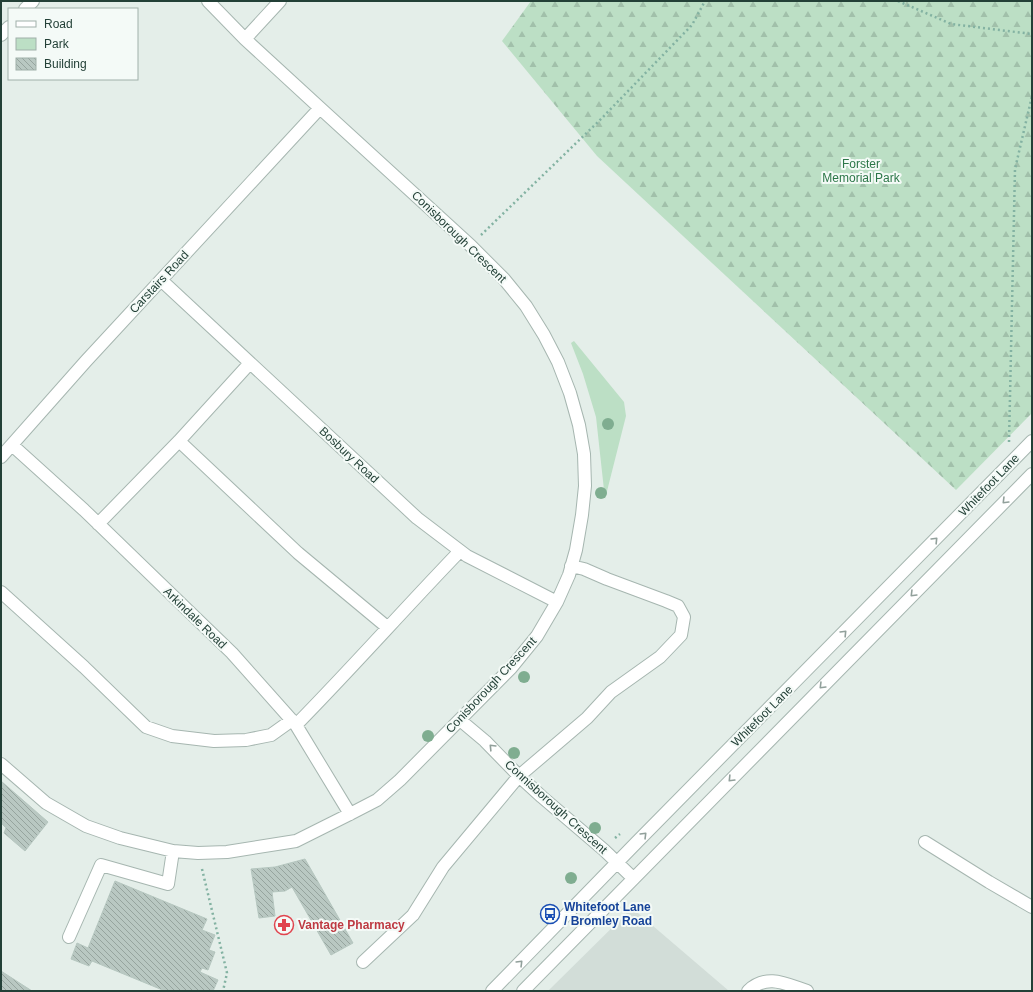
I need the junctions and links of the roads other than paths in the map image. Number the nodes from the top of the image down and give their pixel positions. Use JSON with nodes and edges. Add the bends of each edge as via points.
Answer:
{"nodes":[{"id":1,"x":208,"y":1,"type":"edge"},
{"id":2,"x":280,"y":1,"type":"edge"},
{"id":3,"x":245,"y":39,"type":"junction"},
{"id":4,"x":320,"y":108,"type":"junction"},
{"id":5,"x":161,"y":280,"type":"junction"},
{"id":6,"x":250,"y":363,"type":"junction"},
{"id":7,"x":179,"y":440,"type":"junction"},
{"id":8,"x":1032,"y":441,"type":"edge"},
{"id":9,"x":12,"y":445,"type":"junction"},
{"id":10,"x":1,"y":457,"type":"edge"},
{"id":11,"x":1032,"y":474,"type":"edge"},
{"id":12,"x":98,"y":524,"type":"junction"},
{"id":13,"x":460,"y":550,"type":"junction"},
{"id":14,"x":571,"y":566,"type":"junction"},
{"id":15,"x":1,"y":592,"type":"edge"},
{"id":16,"x":557,"y":602,"type":"junction"},
{"id":17,"x":387,"y":628,"type":"junction"},
{"id":18,"x":460,"y":720,"type":"junction"},
{"id":19,"x":294,"y":722,"type":"junction"},
{"id":20,"x":1,"y":764,"type":"edge"},
{"id":21,"x":519,"y":776,"type":"junction"},
{"id":22,"x":350,"y":814,"type":"junction"},
{"id":23,"x":925,"y":842,"type":"dead end"},
{"id":24,"x":173,"y":851,"type":"junction"},
{"id":25,"x":617,"y":863,"type":"junction"},
{"id":26,"x":633,"y":878,"type":"junction"},
{"id":27,"x":1032,"y":907,"type":"edge"},
{"id":28,"x":69,"y":937,"type":"dead end"},
{"id":29,"x":363,"y":962,"type":"dead end"},
{"id":30,"x":492,"y":991,"type":"edge"},
{"id":31,"x":523,"y":991,"type":"edge"},
{"id":32,"x":748,"y":991,"type":"edge"},
{"id":33,"x":807,"y":991,"type":"edge"}],
"edges":[{"from":1,"to":3,"type":"street","name":"Conisborough Crescent"},
{"from":2,"to":3,"type":"street"},
{"from":3,"to":4,"type":"street","name":"Conisborough Crescent"},
{"from":4,"to":5,"type":"street","name":"Carstairs Road"},
{"from":4,"to":14,"type":"street","name":"Conisborough Crescent","via":[[504,279],[526,306],[544,335],[570,393],[584,454],[585,486],[582,515]]},
{"from":5,"to":6,"type":"street","name":"Bosbury Road"},
{"from":5,"to":9,"type":"street","name":"Carstairs Road"},
{"from":6,"to":7,"type":"street"},
{"from":6,"to":13,"type":"street","name":"Bosbury Road","via":[[416,518]]},
{"from":7,"to":12,"type":"street"},
{"from":7,"to":17,"type":"street","via":[[298,553]]},
{"from":25,"to":8,"type":"street","name":"Whitefoot Lane","one_way":true},
{"from":9,"to":10,"type":"street","name":"Carstairs Road"},
{"from":9,"to":12,"type":"street","name":"Arkindale Road"},
{"from":11,"to":26,"type":"street","name":"Whitefoot Lane","one_way":true},
{"from":12,"to":19,"type":"street","name":"Arkindale Road","via":[[232,653]]},
{"from":13,"to":16,"type":"street","name":"Bosbury Road"},
{"from":13,"to":17,"type":"street"},
{"from":14,"to":16,"type":"street","name":"Conisborough Crescent"},
{"from":14,"to":21,"type":"street","via":[[678,606],[684,617],[681,635],[660,657],[612,692],[587,718]]},
{"from":15,"to":19,"type":"street","via":[[146,727],[172,736],[214,741],[246,740],[271,735]]},
{"from":16,"to":18,"type":"street","name":"Conisborough Crescent","via":[[537,636],[511,668]]},
{"from":17,"to":19,"type":"street","via":[[330,690]]},
{"from":21,"to":18,"type":"street","name":"Connisborough Crescent","one_way":true},
{"from":18,"to":22,"type":"street","name":"Conisborough Crescent","via":[[377,800]]},
{"from":19,"to":22,"type":"street","name":"Arkindale Road"},
{"from":20,"to":24,"type":"street","name":"Conisborough Crescent","via":[[46,803],[86,826],[120,838]]},
{"from":21,"to":25,"type":"street","name":"Connisborough Crescent"},
{"from":21,"to":29,"type":"street","via":[[443,867],[412,915]]},
{"from":22,"to":24,"type":"street","name":"Conisborough Crescent","via":[[296,841],[227,852]]},
{"from":23,"to":27,"type":"street"},
{"from":24,"to":28,"type":"street","via":[[168,884],[101,865]]},
{"from":25,"to":26,"type":"street","name":"Connisborough Crescent"},
{"from":30,"to":25,"type":"street","name":"Whitefoot Lane","one_way":true},
{"from":26,"to":31,"type":"street","name":"Whitefoot Lane"},
{"from":32,"to":33,"type":"street","via":[[769,981],[778,981]]}]}
